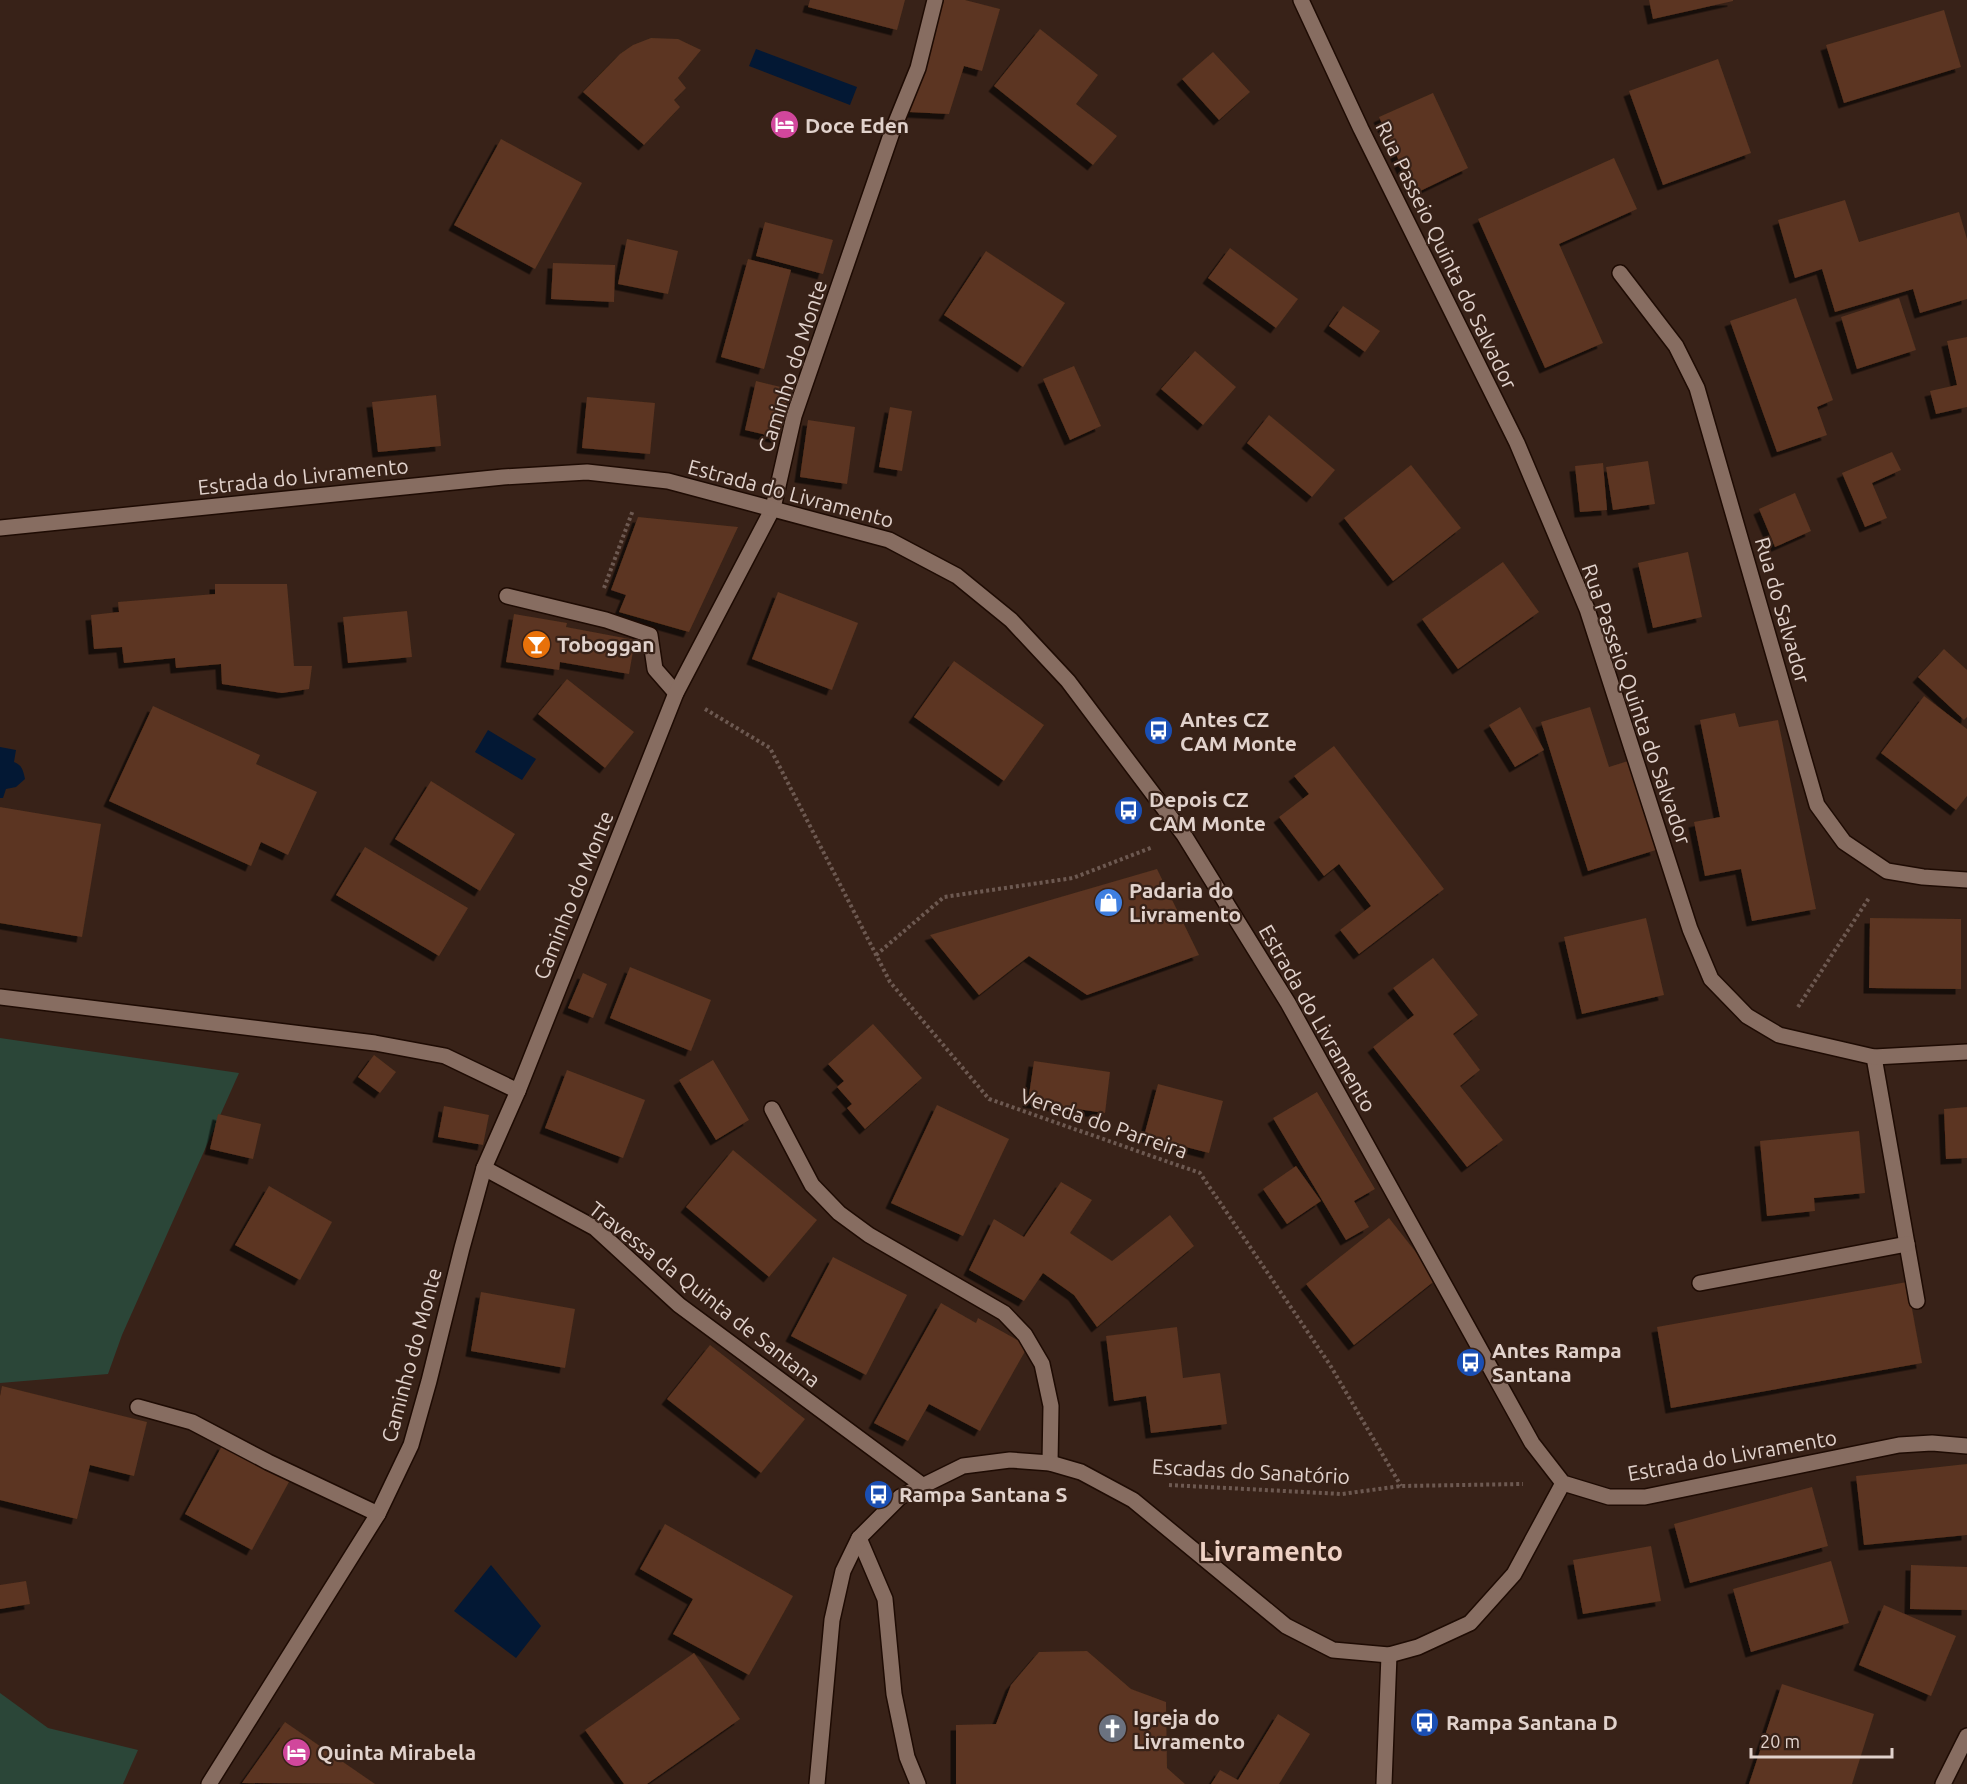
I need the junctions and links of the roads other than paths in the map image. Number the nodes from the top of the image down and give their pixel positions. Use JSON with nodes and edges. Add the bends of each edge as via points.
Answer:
{"nodes":[{"id":1,"x":935,"y":0,"type":"edge"},
{"id":2,"x":1301,"y":0,"type":"edge"},
{"id":3,"x":1620,"y":273,"type":"dead end"},
{"id":4,"x":773,"y":508,"type":"junction"},
{"id":5,"x":0,"y":528,"type":"edge"},
{"id":6,"x":507,"y":596,"type":"dead end"},
{"id":7,"x":676,"y":693,"type":"junction"},
{"id":8,"x":1967,"y":880,"type":"edge"},
{"id":9,"x":0,"y":997,"type":"edge"},
{"id":10,"x":1967,"y":1052,"type":"edge"},
{"id":11,"x":1874,"y":1057,"type":"junction"},
{"id":12,"x":518,"y":1091,"type":"junction"},
{"id":13,"x":772,"y":1109,"type":"dead end"},
{"id":14,"x":484,"y":1168,"type":"junction"},
{"id":15,"x":1907,"y":1244,"type":"junction"},
{"id":16,"x":1700,"y":1283,"type":"dead end"},
{"id":17,"x":1917,"y":1302,"type":"dead end"},
{"id":18,"x":138,"y":1407,"type":"dead end"},
{"id":19,"x":1967,"y":1446,"type":"edge"},
{"id":20,"x":1050,"y":1463,"type":"junction"},
{"id":21,"x":1563,"y":1483,"type":"junction"},
{"id":22,"x":922,"y":1485,"type":"junction"},
{"id":23,"x":378,"y":1514,"type":"junction"},
{"id":24,"x":859,"y":1538,"type":"junction"},
{"id":25,"x":1389,"y":1655,"type":"junction"},
{"id":26,"x":1967,"y":1736,"type":"edge"},
{"id":27,"x":208,"y":1784,"type":"edge"},
{"id":28,"x":817,"y":1784,"type":"edge"},
{"id":29,"x":918,"y":1784,"type":"edge"},
{"id":30,"x":1384,"y":1784,"type":"edge"},
{"id":31,"x":1943,"y":1784,"type":"edge"}],
"edges":[{"from":1,"to":4,"type":"street","name":"Caminho do Monte","via":[[918,68],[892,132],[794,416]]},
{"from":2,"to":11,"type":"street","name":"Rua Passeio Quinta do Salvador","via":[[1517,443],[1587,609],[1690,929],[1711,980],[1747,1016],[1779,1035]]},
{"from":3,"to":8,"type":"street","name":"Rua do Salvador","via":[[1676,346],[1697,388],[1817,805],[1844,842],[1887,871]]},
{"from":4,"to":5,"type":"street","name":"Estrada do Livramento","via":[[668,481],[587,472],[503,477]]},
{"from":4,"to":7,"type":"street","name":"Caminho do Monte"},
{"from":4,"to":21,"type":"street","name":"Estrada do Livramento","via":[[889,540],[957,576],[1011,620],[1068,681],[1184,835],[1288,1003],[1532,1443]]},
{"from":6,"to":7,"type":"street","via":[[650,635],[656,669]]},
{"from":7,"to":12,"type":"street","name":"Caminho do Monte"},
{"from":9,"to":12,"type":"street","via":[[399,1047],[446,1056]]},
{"from":10,"to":11,"type":"street","name":"Rua Passeio Quinta do Salvador"},
{"from":11,"to":15,"type":"street"},
{"from":12,"to":14,"type":"street","name":"Caminho do Monte"},
{"from":13,"to":20,"type":"street","via":[[813,1185],[839,1213],[869,1235],[1004,1313],[1025,1335],[1042,1364],[1051,1406]]},
{"from":14,"to":22,"type":"street","name":"Travessa da Quinta de Santana","via":[[595,1228],[680,1305]]},
{"from":14,"to":23,"type":"street","name":"Caminho do Monte","via":[[411,1445]]},
{"from":15,"to":16,"type":"street"},
{"from":15,"to":17,"type":"street"},
{"from":18,"to":23,"type":"street","via":[[192,1422]]},
{"from":19,"to":21,"type":"street","name":"Estrada do Livramento","via":[[1899,1445],[1645,1497],[1609,1497]]},
{"from":20,"to":22,"type":"street","via":[[1010,1460],[963,1466]]},
{"from":20,"to":25,"type":"street","via":[[1081,1472],[1133,1500],[1286,1626],[1333,1650]]},
{"from":21,"to":25,"type":"street","via":[[1515,1574],[1470,1623],[1418,1647]]},
{"from":22,"to":24,"type":"street","via":[[900,1497]]},
{"from":23,"to":27,"type":"street","name":"Caminho do Monte"},
{"from":24,"to":28,"type":"street","via":[[843,1571],[832,1620]]},
{"from":24,"to":29,"type":"street","via":[[885,1599],[894,1694],[907,1757]]},
{"from":25,"to":30,"type":"street"},
{"from":26,"to":31,"type":"street"}]}
